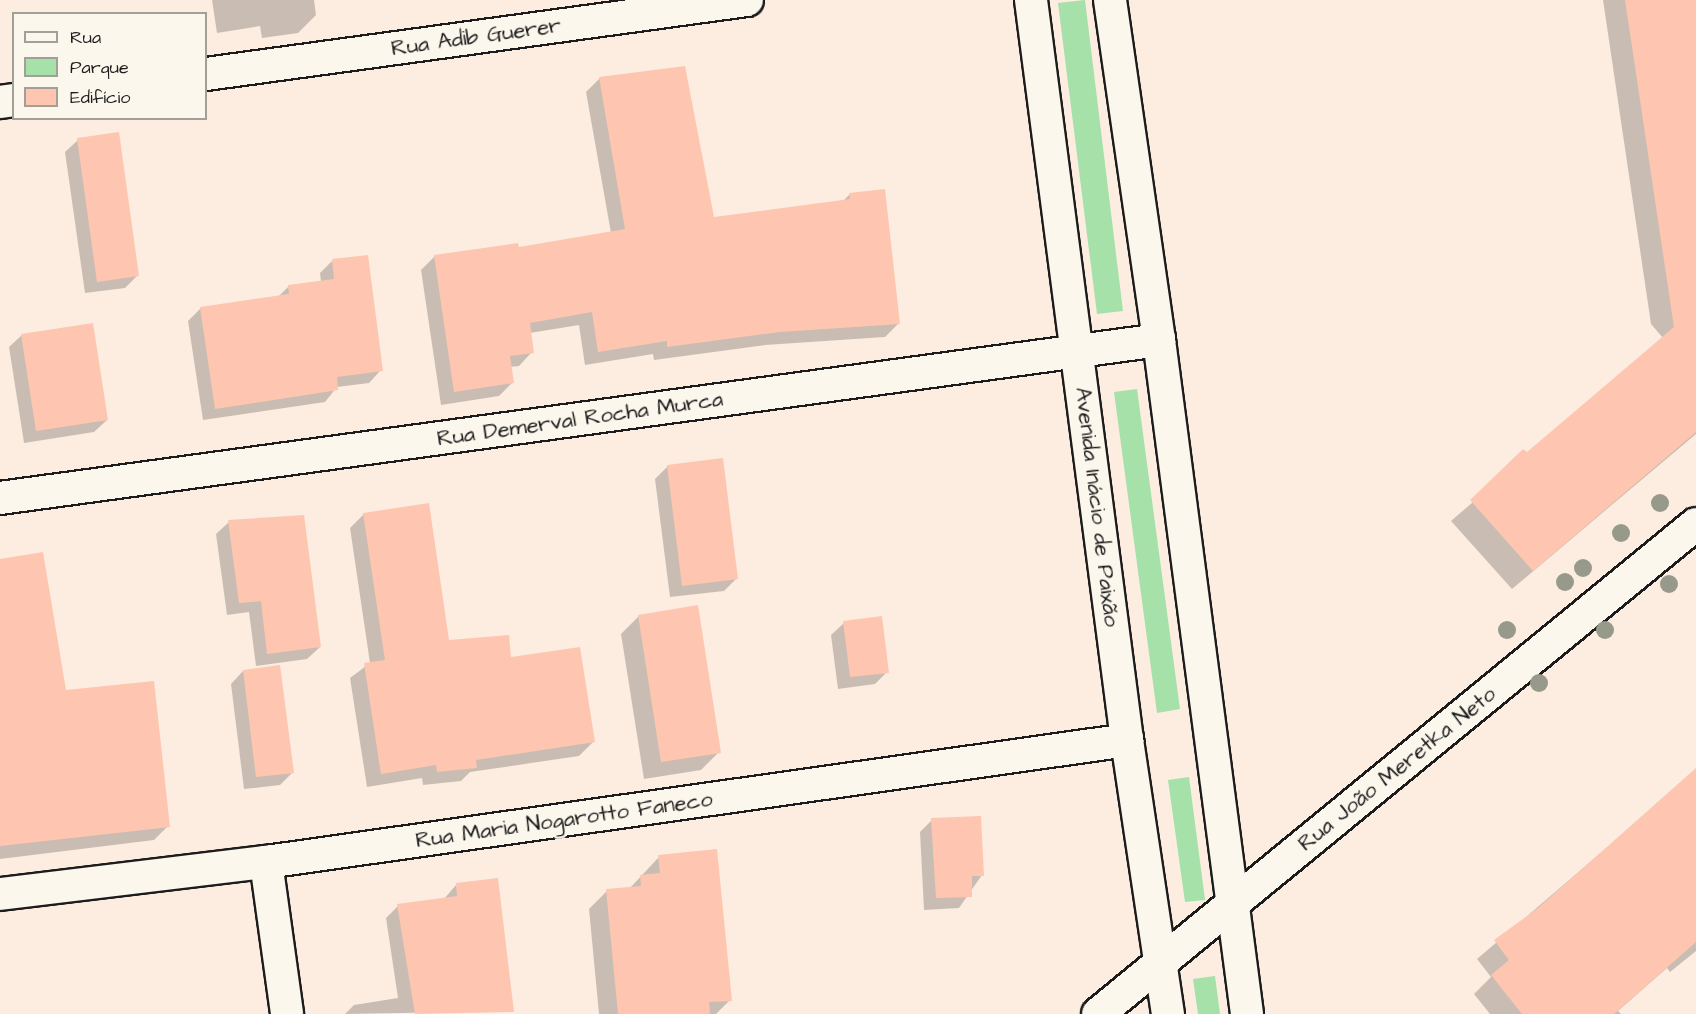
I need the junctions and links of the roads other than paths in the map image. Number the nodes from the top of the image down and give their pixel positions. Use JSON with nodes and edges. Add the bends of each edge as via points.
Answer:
{"nodes":[{"id":1,"x":747,"y":0,"type":"edge"},
{"id":2,"x":1031,"y":0,"type":"edge"},
{"id":3,"x":1110,"y":0,"type":"edge"},
{"id":4,"x":207,"y":74,"type":"edge"},
{"id":5,"x":1159,"y":340,"type":"junction"},
{"id":6,"x":1077,"y":352,"type":"junction"},
{"id":7,"x":0,"y":498,"type":"edge"},
{"id":8,"x":1696,"y":524,"type":"edge"},
{"id":9,"x":1127,"y":740,"type":"junction"},
{"id":10,"x":266,"y":862,"type":"junction"},
{"id":11,"x":0,"y":894,"type":"edge"},
{"id":12,"x":1233,"y":902,"type":"junction"},
{"id":13,"x":1162,"y":962,"type":"junction"},
{"id":14,"x":287,"y":1014,"type":"edge"},
{"id":15,"x":1098,"y":1014,"type":"edge"},
{"id":16,"x":1168,"y":1014,"type":"edge"},
{"id":17,"x":1247,"y":1014,"type":"edge"}],
"edges":[{"from":1,"to":4,"type":"street","name":"Rua Adib Guerer"},
{"from":2,"to":6,"type":"street","name":"Avenida Inácio de Paixão"},
{"from":3,"to":5,"type":"street"},
{"from":5,"to":6,"type":"street","name":"Rua Demerval Rocha Murca"},
{"from":5,"to":12,"type":"street"},
{"from":6,"to":7,"type":"street","name":"Rua Demerval Rocha Murca"},
{"from":6,"to":9,"type":"street","name":"Avenida Inácio de Paixão"},
{"from":8,"to":12,"type":"street","name":"Rua João Meretka Neto"},
{"from":9,"to":10,"type":"street","name":"Rua Maria Nogarotto Faneco"},
{"from":9,"to":13,"type":"street","name":"Avenida Inácio de Paixão"},
{"from":10,"to":11,"type":"street","name":"Rua Maria Nogarotto Faneco"},
{"from":10,"to":14,"type":"street"},
{"from":12,"to":13,"type":"street","name":"Rua João Meretka Neto"},
{"from":12,"to":17,"type":"street"},
{"from":13,"to":15,"type":"street","name":"Rua João Meretka Neto"},
{"from":13,"to":16,"type":"street","name":"Avenida Inácio de Paixão"}]}
